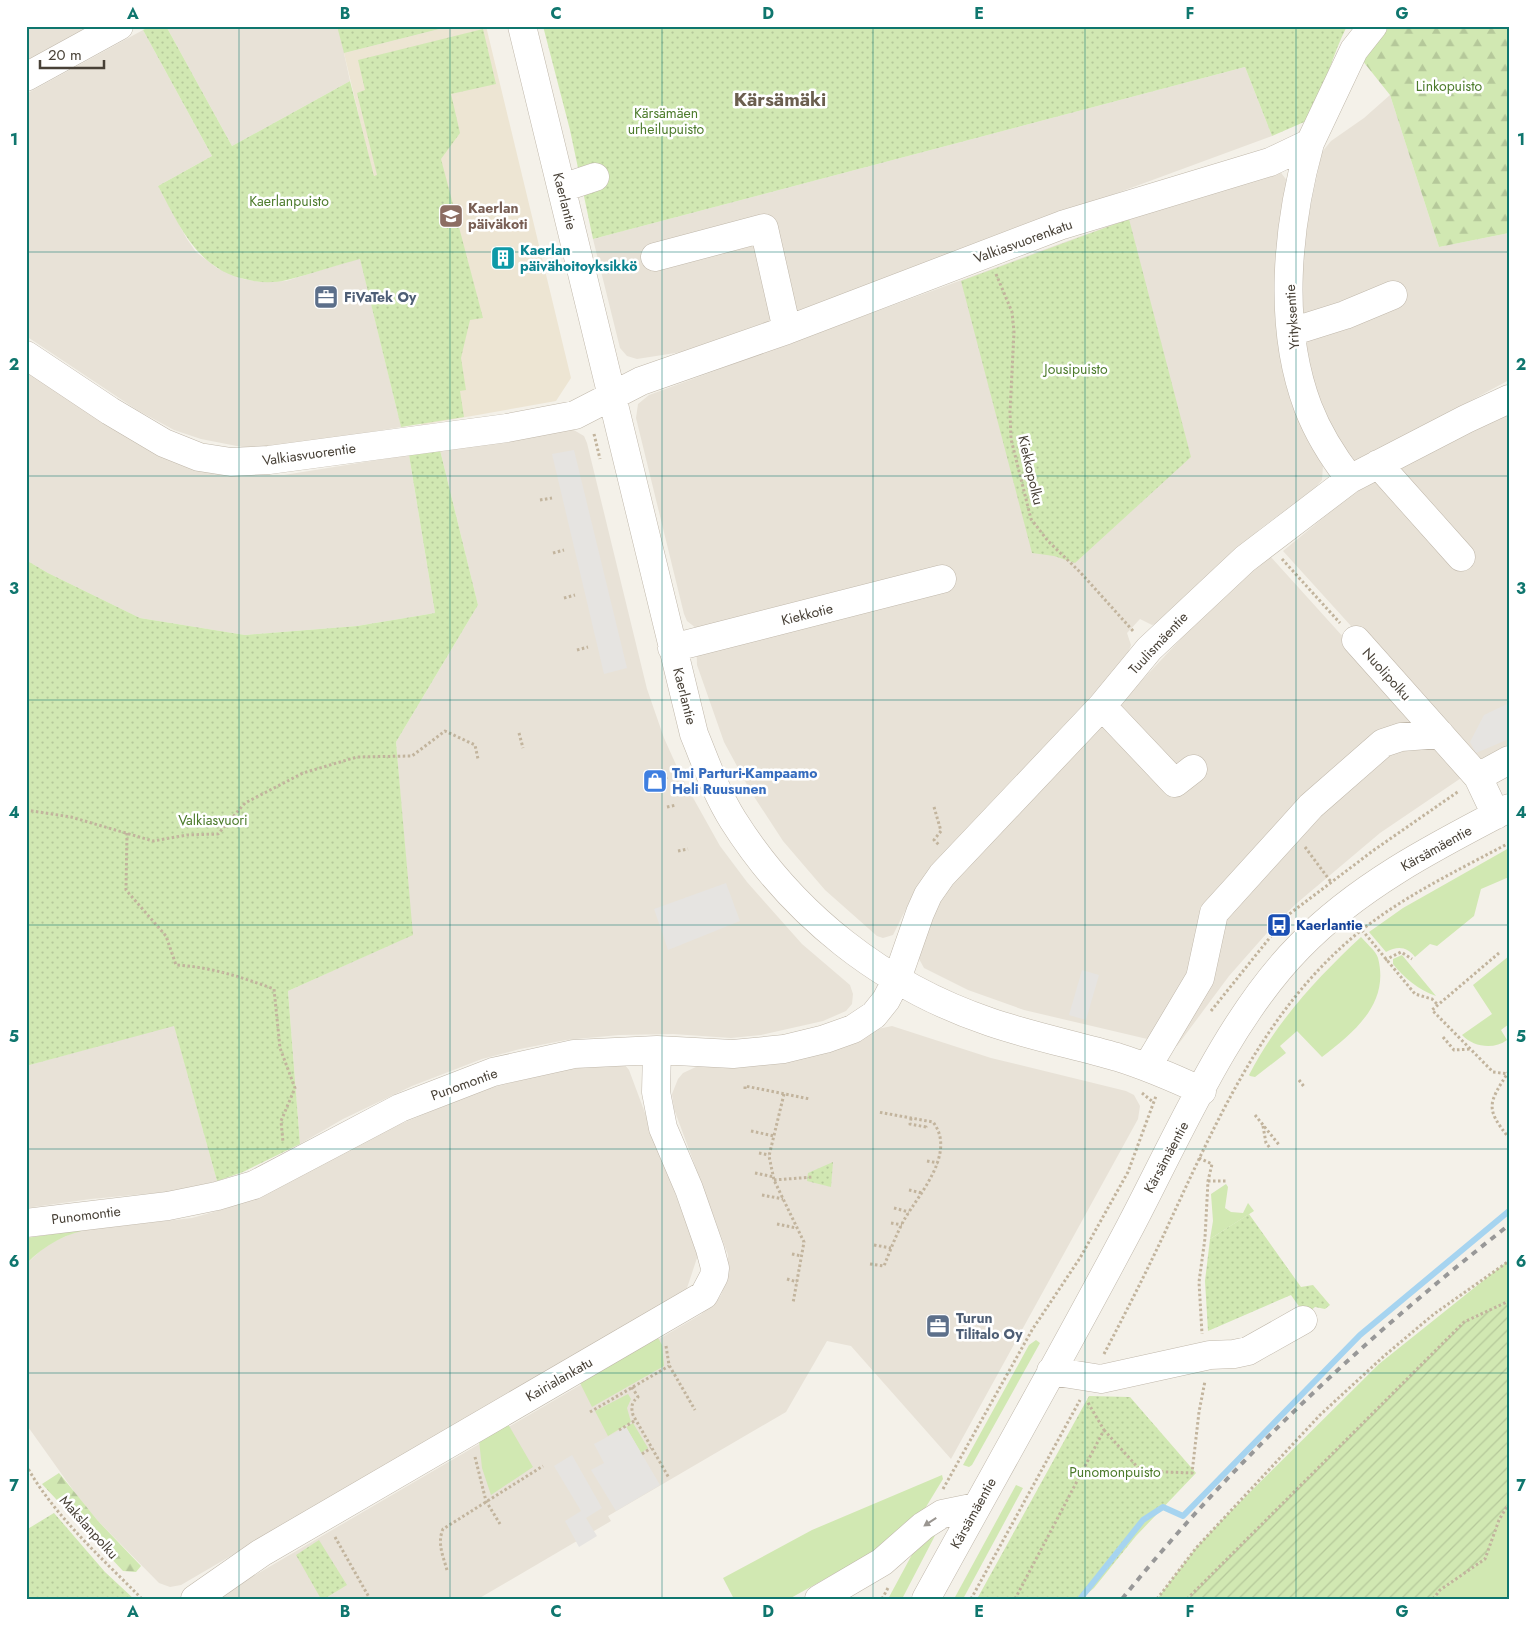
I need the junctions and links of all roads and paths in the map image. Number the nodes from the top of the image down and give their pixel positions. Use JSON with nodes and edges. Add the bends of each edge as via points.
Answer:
{"nodes":[{"id":1,"x":119,"y":26,"type":"edge"},
{"id":2,"x":522,"y":26,"type":"edge"},
{"id":3,"x":1373,"y":26,"type":"edge"},
{"id":4,"x":26,"y":77,"type":"edge"},
{"id":5,"x":1310,"y":143,"type":"junction"},
{"id":6,"x":596,"y":177,"type":"dead end"},
{"id":7,"x":562,"y":188,"type":"junction"},
{"id":8,"x":990,"y":253,"type":"junction"},
{"id":9,"x":655,"y":256,"type":"dead end"},
{"id":10,"x":1393,"y":295,"type":"dead end"},
{"id":11,"x":787,"y":330,"type":"junction"},
{"id":12,"x":1291,"y":332,"type":"junction"},
{"id":13,"x":26,"y":355,"type":"edge"},
{"id":14,"x":613,"y":395,"type":"junction"},
{"id":15,"x":1509,"y":399,"type":"edge"},
{"id":16,"x":1378,"y":464,"type":"junction"},
{"id":17,"x":1350,"y":479,"type":"junction"},
{"id":18,"x":552,"y":498,"type":"dead end"},
{"id":19,"x":540,"y":500,"type":"dead end"},
{"id":20,"x":1266,"y":541,"type":"junction"},
{"id":21,"x":564,"y":550,"type":"dead end"},
{"id":22,"x":553,"y":552,"type":"dead end"},
{"id":23,"x":1461,"y":557,"type":"dead end"},
{"id":24,"x":942,"y":579,"type":"dead end"},
{"id":25,"x":575,"y":595,"type":"dead end"},
{"id":26,"x":564,"y":598,"type":"dead end"},
{"id":27,"x":1356,"y":640,"type":"joint"},
{"id":28,"x":588,"y":647,"type":"dead end"},
{"id":29,"x":672,"y":648,"type":"junction"},
{"id":30,"x":1149,"y":649,"type":"junction"},
{"id":31,"x":577,"y":650,"type":"dead end"},
{"id":32,"x":1102,"y":706,"type":"junction"},
{"id":33,"x":519,"y":733,"type":"dead end"},
{"id":34,"x":1440,"y":734,"type":"junction"},
{"id":35,"x":523,"y":748,"type":"dead end"},
{"id":36,"x":478,"y":759,"type":"dead end"},
{"id":37,"x":1509,"y":760,"type":"edge"},
{"id":38,"x":1193,"y":769,"type":"dead end"},
{"id":39,"x":669,"y":777,"type":"dead end"},
{"id":40,"x":1478,"y":777,"type":"junction"},
{"id":41,"x":660,"y":779,"type":"dead end"},
{"id":42,"x":676,"y":805,"type":"dead end"},
{"id":43,"x":934,"y":807,"type":"dead end"},
{"id":44,"x":667,"y":808,"type":"dead end"},
{"id":45,"x":26,"y":810,"type":"edge"},
{"id":46,"x":1502,"y":812,"type":"edge"},
{"id":47,"x":1291,"y":829,"type":"junction"},
{"id":48,"x":126,"y":833,"type":"junction"},
{"id":49,"x":934,"y":840,"type":"dead end"},
{"id":50,"x":1509,"y":843,"type":"edge"},
{"id":51,"x":688,"y":849,"type":"dead end"},
{"id":52,"x":678,"y":851,"type":"dead end"},
{"id":53,"x":1330,"y":882,"type":"dead end"},
{"id":54,"x":1362,"y":930,"type":"junction"},
{"id":55,"x":1499,"y":953,"type":"dead end"},
{"id":56,"x":1412,"y":959,"type":"dead end"},
{"id":57,"x":1385,"y":960,"type":"junction"},
{"id":58,"x":897,"y":979,"type":"junction"},
{"id":59,"x":1438,"y":1005,"type":"junction"},
{"id":60,"x":1443,"y":1037,"type":"dead end"},
{"id":61,"x":1471,"y":1049,"type":"junction"},
{"id":62,"x":657,"y":1050,"type":"junction"},
{"id":63,"x":1147,"y":1067,"type":"junction"},
{"id":64,"x":1508,"y":1073,"type":"edge"},
{"id":65,"x":1299,"y":1080,"type":"dead end"},
{"id":66,"x":1305,"y":1088,"type":"dead end"},
{"id":67,"x":745,"y":1089,"type":"dead end"},
{"id":68,"x":1202,"y":1090,"type":"junction"},
{"id":69,"x":784,"y":1094,"type":"junction"},
{"id":70,"x":810,"y":1099,"type":"dead end"},
{"id":71,"x":1153,"y":1102,"type":"dead end"},
{"id":72,"x":878,"y":1112,"type":"dead end"},
{"id":73,"x":1255,"y":1115,"type":"dead end"},
{"id":74,"x":911,"y":1118,"type":"junction"},
{"id":75,"x":1263,"y":1124,"type":"junction"},
{"id":76,"x":925,"y":1129,"type":"dead end"},
{"id":77,"x":751,"y":1131,"type":"dead end"},
{"id":78,"x":774,"y":1136,"type":"junction"},
{"id":79,"x":1509,"y":1138,"type":"edge"},
{"id":80,"x":284,"y":1146,"type":"dead end"},
{"id":81,"x":1280,"y":1146,"type":"dead end"},
{"id":82,"x":1270,"y":1148,"type":"dead end"},
{"id":83,"x":759,"y":1153,"type":"dead end"},
{"id":84,"x":769,"y":1155,"type":"junction"},
{"id":85,"x":1200,"y":1158,"type":"junction"},
{"id":86,"x":927,"y":1161,"type":"dead end"},
{"id":87,"x":938,"y":1163,"type":"junction"},
{"id":88,"x":755,"y":1172,"type":"dead end"},
{"id":89,"x":813,"y":1177,"type":"dead end"},
{"id":90,"x":774,"y":1178,"type":"junction"},
{"id":91,"x":1208,"y":1181,"type":"junction"},
{"id":92,"x":1227,"y":1182,"type":"dead end"},
{"id":93,"x":909,"y":1190,"type":"dead end"},
{"id":94,"x":922,"y":1193,"type":"junction"},
{"id":95,"x":762,"y":1195,"type":"dead end"},
{"id":96,"x":783,"y":1199,"type":"junction"},
{"id":97,"x":894,"y":1208,"type":"dead end"},
{"id":98,"x":909,"y":1212,"type":"junction"},
{"id":99,"x":26,"y":1223,"type":"edge"},
{"id":100,"x":891,"y":1223,"type":"dead end"},
{"id":101,"x":777,"y":1224,"type":"dead end"},
{"id":102,"x":902,"y":1225,"type":"junction"},
{"id":103,"x":797,"y":1228,"type":"junction"},
{"id":104,"x":874,"y":1245,"type":"dead end"},
{"id":105,"x":892,"y":1248,"type":"junction"},
{"id":106,"x":792,"y":1254,"type":"dead end"},
{"id":107,"x":801,"y":1256,"type":"junction"},
{"id":108,"x":1509,"y":1261,"type":"edge"},
{"id":109,"x":870,"y":1264,"type":"dead end"},
{"id":110,"x":787,"y":1280,"type":"dead end"},
{"id":111,"x":797,"y":1282,"type":"junction"},
{"id":112,"x":1509,"y":1301,"type":"edge"},
{"id":113,"x":793,"y":1303,"type":"dead end"},
{"id":114,"x":663,"y":1320,"type":"junction"},
{"id":115,"x":1303,"y":1320,"type":"dead end"},
{"id":116,"x":1210,"y":1355,"type":"junction"},
{"id":117,"x":669,"y":1366,"type":"junction"},
{"id":118,"x":1051,"y":1371,"type":"junction"},
{"id":119,"x":1088,"y":1386,"type":"junction"},
{"id":120,"x":632,"y":1387,"type":"junction"},
{"id":121,"x":695,"y":1410,"type":"dead end"},
{"id":122,"x":590,"y":1412,"type":"dead end"},
{"id":123,"x":636,"y":1420,"type":"junction"},
{"id":124,"x":620,"y":1430,"type":"dead end"},
{"id":125,"x":1104,"y":1430,"type":"junction"},
{"id":126,"x":469,"y":1432,"type":"junction"},
{"id":127,"x":651,"y":1448,"type":"junction"},
{"id":128,"x":642,"y":1454,"type":"dead end"},
{"id":129,"x":26,"y":1464,"type":"edge"},
{"id":130,"x":543,"y":1466,"type":"dead end"},
{"id":131,"x":668,"y":1478,"type":"dead end"},
{"id":132,"x":942,"y":1493,"type":"dead end"},
{"id":133,"x":486,"y":1501,"type":"junction"},
{"id":134,"x":1509,"y":1503,"type":"edge"},
{"id":135,"x":976,"y":1507,"type":"junction"},
{"id":136,"x":323,"y":1517,"type":"junction"},
{"id":137,"x":500,"y":1524,"type":"dead end"},
{"id":138,"x":447,"y":1570,"type":"dead end"},
{"id":139,"x":891,"y":1583,"type":"dead end"},
{"id":140,"x":142,"y":1599,"type":"edge"},
{"id":141,"x":195,"y":1599,"type":"edge"},
{"id":142,"x":370,"y":1599,"type":"edge"},
{"id":143,"x":819,"y":1599,"type":"edge"},
{"id":144,"x":882,"y":1599,"type":"edge"},
{"id":145,"x":926,"y":1599,"type":"edge"},
{"id":146,"x":971,"y":1599,"type":"edge"},
{"id":147,"x":1015,"y":1599,"type":"edge"},
{"id":148,"x":1157,"y":1599,"type":"edge"},
{"id":149,"x":1187,"y":1599,"type":"edge"},
{"id":150,"x":1433,"y":1599,"type":"edge"}],
"edges":[{"from":1,"to":4,"type":"street"},
{"from":2,"to":7,"type":"street","name":"Kaerlantie"},
{"from":3,"to":5,"type":"street","via":[[1354,50]]},
{"from":5,"to":8,"type":"street","name":"Valkiasvuorenkatu","via":[[1270,162],[1062,225]]},
{"from":5,"to":12,"type":"street","name":"Yrityksentie","via":[[1294,214],[1288,264]]},
{"from":6,"to":7,"type":"street"},
{"from":7,"to":14,"type":"street","name":"Kaerlantie"},
{"from":8,"to":11,"type":"street","name":"Valkiasvuorenkatu"},
{"from":8,"to":30,"type":"path","name":"Kiekkopolku","via":[[1012,312],[1011,439],[1031,520]]},
{"from":9,"to":11,"type":"street","via":[[764,228]]},
{"from":10,"to":12,"type":"street"},
{"from":11,"to":14,"type":"street","name":"Valkiasvuorenkatu","via":[[641,381]]},
{"from":12,"to":17,"type":"street","name":"Yrityksentie","via":[[1292,348],[1308,406],[1322,438]]},
{"from":13,"to":14,"type":"street","name":"Valkiasvuorentie","via":[[164,443],[199,457],[232,462],[260,462],[507,428],[575,415]]},
{"from":14,"to":29,"type":"street","name":"Kaerlantie"},
{"from":15,"to":16,"type":"street","name":"Tuulismäentie"},
{"from":16,"to":17,"type":"street","name":"Tuulismäentie"},
{"from":16,"to":23,"type":"street"},
{"from":17,"to":20,"type":"street","name":"Tuulismäentie"},
{"from":18,"to":19,"type":"path"},
{"from":20,"to":27,"type":"path","name":"Nuolipolku"},
{"from":20,"to":30,"type":"street","name":"Tuulismäentie"},
{"from":21,"to":22,"type":"path"},
{"from":24,"to":29,"type":"street","name":"Kiekkotie"},
{"from":25,"to":26,"type":"path"},
{"from":27,"to":34,"type":"street","name":"Nuolipolku"},
{"from":28,"to":31,"type":"path"},
{"from":29,"to":58,"type":"street","name":"Kaerlantie","via":[[694,734],[732,818],[750,846],[813,920],[854,953]]},
{"from":30,"to":32,"type":"street","name":"Tuulismäentie"},
{"from":32,"to":38,"type":"street","via":[[1175,783]]},
{"from":32,"to":58,"type":"street","name":"Tuulismäentie","via":[[942,875],[920,913]]},
{"from":33,"to":35,"type":"path"},
{"from":34,"to":40,"type":"street","name":"Nuolipolku"},
{"from":34,"to":47,"type":"street","via":[[1401,737],[1383,743],[1311,806]]},
{"from":36,"to":48,"type":"path","via":[[475,745],[445,731],[412,756],[357,757],[304,773],[245,803],[218,834],[153,841]]},
{"from":37,"to":40,"type":"street"},
{"from":39,"to":41,"type":"path"},
{"from":40,"to":46,"type":"street","name":"Nuolipolku"},
{"from":42,"to":44,"type":"path"},
{"from":43,"to":49,"type":"path","via":[[941,831]]},
{"from":45,"to":48,"type":"path","via":[[71,817]]},
{"from":46,"to":68,"type":"street","name":"Kärsämäentie","via":[[1380,881],[1320,927],[1264,989]]},
{"from":47,"to":53,"type":"path"},
{"from":47,"to":63,"type":"street","via":[[1214,913],[1200,978]]},
{"from":48,"to":80,"type":"path","via":[[126,890],[166,936],[176,965],[234,974],[274,989],[280,1048],[295,1088],[281,1120]]},
{"from":50,"to":54,"type":"path","via":[[1415,894]]},
{"from":51,"to":52,"type":"path"},
{"from":54,"to":57,"type":"path"},
{"from":54,"to":85,"type":"path","via":[[1302,990],[1269,1032],[1235,1085]]},
{"from":55,"to":59,"type":"path"},
{"from":56,"to":57,"type":"path","via":[[1401,952]]},
{"from":57,"to":59,"type":"path","via":[[1416,994],[1432,999]]},
{"from":58,"to":62,"type":"street","name":"Punomontie","via":[[874,1015],[824,1040],[784,1049],[733,1054]]},
{"from":58,"to":63,"type":"street","name":"Kaerlantie","via":[[989,1022]]},
{"from":59,"to":61,"type":"path","via":[[1432,1010]]},
{"from":60,"to":61,"type":"path","via":[[1454,1050]]},
{"from":61,"to":64,"type":"path","via":[[1493,1072]]},
{"from":62,"to":99,"type":"street","name":"Punomontie","via":[[574,1054],[493,1072],[400,1108],[254,1185],[217,1196],[168,1206]]},
{"from":62,"to":114,"type":"street","name":"Kairialankatu","via":[[656,1092],[663,1128],[689,1189],[715,1268],[704,1295]]},
{"from":63,"to":68,"type":"street","name":"Kaerlantie"},
{"from":64,"to":79,"type":"path","via":[[1491,1109],[1493,1117]]},
{"from":65,"to":66,"type":"path"},
{"from":67,"to":69,"type":"path","via":[[746,1086]]},
{"from":68,"to":118,"type":"street","name":"Kärsämäentie"},
{"from":69,"to":70,"type":"path"},
{"from":69,"to":78,"type":"path"},
{"from":71,"to":132,"type":"path","via":[[1128,1172],[1080,1258],[1032,1330]]},
{"from":72,"to":74,"type":"path"},
{"from":73,"to":75,"type":"path"},
{"from":74,"to":76,"type":"path","via":[[910,1124]]},
{"from":74,"to":87,"type":"path","via":[[933,1122],[939,1130]]},
{"from":75,"to":81,"type":"path"},
{"from":75,"to":82,"type":"path"},
{"from":77,"to":78,"type":"path"},
{"from":78,"to":84,"type":"path"},
{"from":83,"to":84,"type":"path"},
{"from":84,"to":90,"type":"path"},
{"from":85,"to":91,"type":"path","via":[[1212,1164]]},
{"from":85,"to":119,"type":"path"},
{"from":86,"to":87,"type":"path"},
{"from":87,"to":94,"type":"path"},
{"from":88,"to":90,"type":"path"},
{"from":89,"to":90,"type":"path"},
{"from":90,"to":96,"type":"path"},
{"from":91,"to":92,"type":"path"},
{"from":91,"to":116,"type":"path","via":[[1199,1282],[1202,1335]]},
{"from":93,"to":94,"type":"path"},
{"from":94,"to":98,"type":"path"},
{"from":95,"to":96,"type":"path"},
{"from":96,"to":103,"type":"path"},
{"from":97,"to":98,"type":"path"},
{"from":98,"to":102,"type":"path"},
{"from":100,"to":102,"type":"path"},
{"from":101,"to":103,"type":"path"},
{"from":102,"to":105,"type":"path"},
{"from":103,"to":107,"type":"path","via":[[804,1242]]},
{"from":104,"to":105,"type":"path"},
{"from":105,"to":109,"type":"path","via":[[884,1266]]},
{"from":106,"to":107,"type":"path"},
{"from":107,"to":111,"type":"path"},
{"from":108,"to":148,"type":"path","via":[[1434,1314],[1320,1415],[1196,1548]]},
{"from":110,"to":111,"type":"path"},
{"from":111,"to":113,"type":"path"},
{"from":112,"to":149,"type":"path","via":[[1464,1322]]},
{"from":114,"to":117,"type":"path"},
{"from":114,"to":126,"type":"street","name":"Kairialankatu"},
{"from":115,"to":116,"type":"street","via":[[1248,1350]]},
{"from":116,"to":119,"type":"street","via":[[1110,1377]]},
{"from":116,"to":125,"type":"path","via":[[1192,1473],[1141,1471]]},
{"from":117,"to":120,"type":"path"},
{"from":117,"to":121,"type":"path"},
{"from":118,"to":119,"type":"street"},
{"from":118,"to":135,"type":"street","name":"Kärsämäentie"},
{"from":119,"to":125,"type":"path"},
{"from":119,"to":146,"type":"path"},
{"from":120,"to":122,"type":"path"},
{"from":120,"to":123,"type":"path","via":[[638,1397],[632,1407]]},
{"from":123,"to":124,"type":"path"},
{"from":123,"to":127,"type":"path"},
{"from":125,"to":147,"type":"path"},
{"from":126,"to":133,"type":"path"},
{"from":126,"to":136,"type":"street","name":"Kairialankatu"},
{"from":127,"to":128,"type":"path"},
{"from":127,"to":131,"type":"path"},
{"from":129,"to":140,"type":"path","name":"Makslanpolku","via":[[38,1486]]},
{"from":130,"to":133,"type":"path"},
{"from":133,"to":137,"type":"path"},
{"from":133,"to":138,"type":"path","via":[[443,1529],[439,1537]]},
{"from":134,"to":150,"type":"path","via":[[1485,1559],[1440,1590]]},
{"from":135,"to":143,"type":"street","one_way":true,"via":[[942,1514],[882,1562]]},
{"from":135,"to":145,"type":"street","name":"Kärsämäentie"},
{"from":136,"to":141,"type":"street","name":"Kairialankatu","via":[[226,1576]]},
{"from":136,"to":142,"type":"path"},
{"from":139,"to":144,"type":"path"}]}
